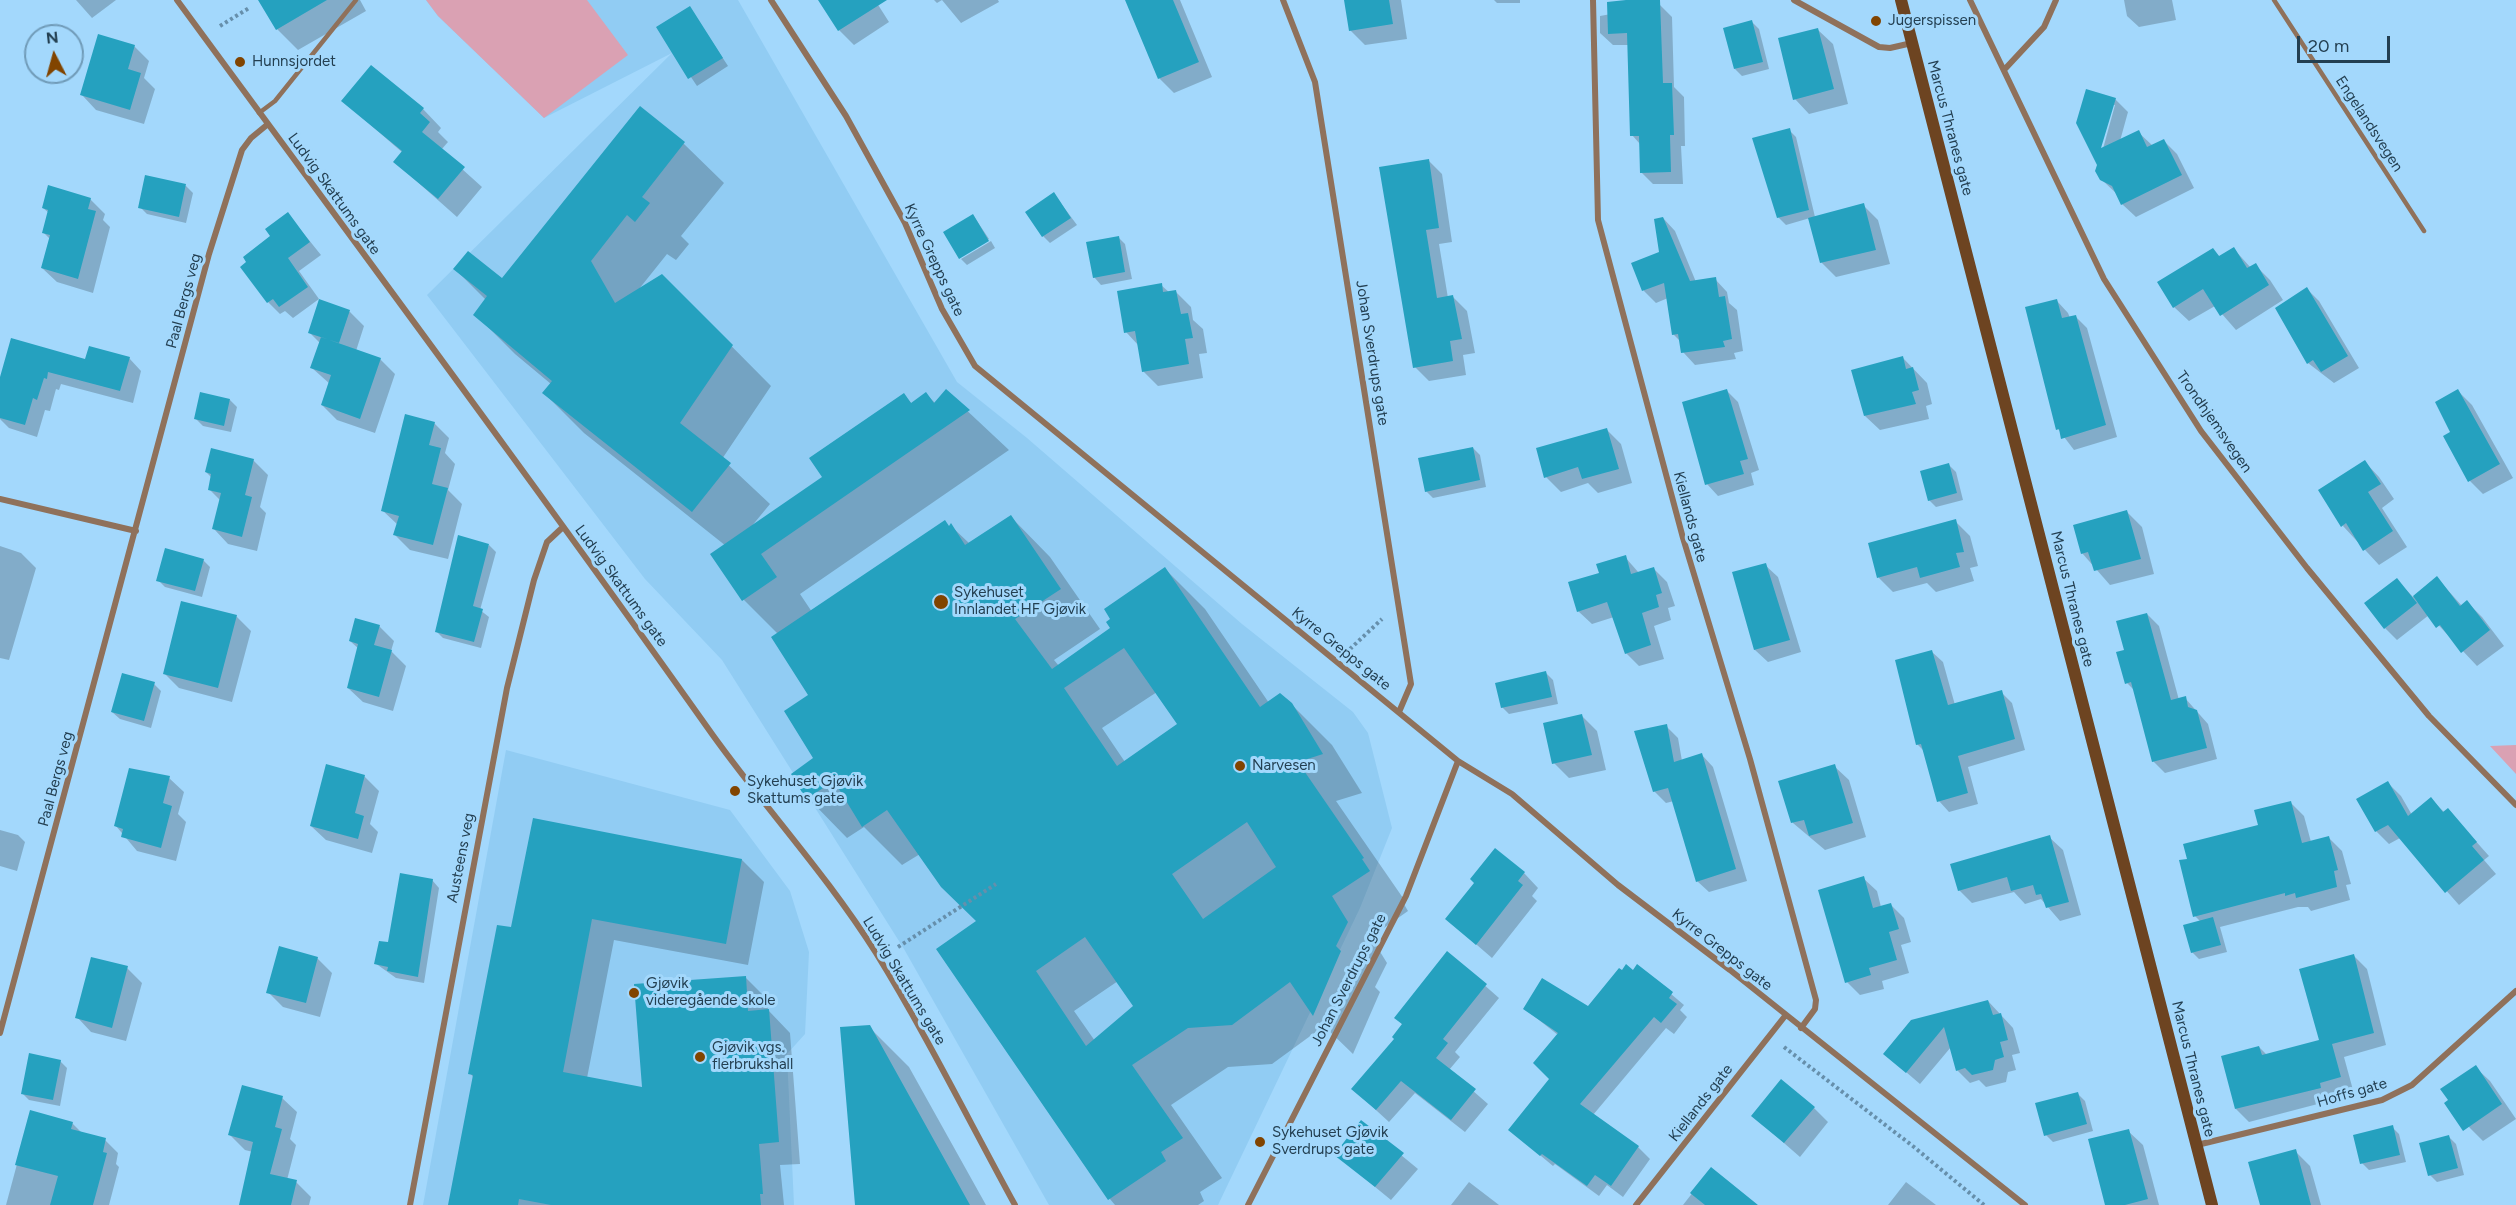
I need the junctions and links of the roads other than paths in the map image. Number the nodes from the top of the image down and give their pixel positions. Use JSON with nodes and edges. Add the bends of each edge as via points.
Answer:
{"nodes":[{"id":1,"x":177,"y":0,"type":"edge"},
{"id":2,"x":356,"y":0,"type":"edge"},
{"id":3,"x":771,"y":0,"type":"edge"},
{"id":4,"x":1283,"y":0,"type":"edge"},
{"id":5,"x":1593,"y":0,"type":"edge"},
{"id":6,"x":1794,"y":0,"type":"edge"},
{"id":7,"x":1901,"y":0,"type":"edge"},
{"id":8,"x":1970,"y":0,"type":"edge"},
{"id":9,"x":2056,"y":0,"type":"edge"},
{"id":10,"x":2274,"y":0,"type":"edge"},
{"id":11,"x":1912,"y":43,"type":"junction"},
{"id":12,"x":2004,"y":70,"type":"junction"},
{"id":13,"x":259,"y":113,"type":"junction"},
{"id":14,"x":268,"y":124,"type":"junction"},
{"id":15,"x":2424,"y":231,"type":"dead end"},
{"id":16,"x":0,"y":499,"type":"edge"},
{"id":17,"x":563,"y":527,"type":"junction"},
{"id":18,"x":136,"y":531,"type":"junction"},
{"id":19,"x":1400,"y":712,"type":"junction"},
{"id":20,"x":1458,"y":761,"type":"junction"},
{"id":21,"x":2516,"y":805,"type":"edge"},
{"id":22,"x":2516,"y":991,"type":"edge"},
{"id":23,"x":1785,"y":1016,"type":"junction"},
{"id":24,"x":1801,"y":1028,"type":"junction"},
{"id":25,"x":0,"y":1033,"type":"edge"},
{"id":26,"x":2197,"y":1145,"type":"junction"},
{"id":27,"x":410,"y":1205,"type":"edge"},
{"id":28,"x":1015,"y":1205,"type":"edge"},
{"id":29,"x":1248,"y":1205,"type":"edge"},
{"id":30,"x":1636,"y":1205,"type":"edge"},
{"id":31,"x":2025,"y":1205,"type":"edge"},
{"id":32,"x":2212,"y":1205,"type":"edge"}],
"edges":[{"from":1,"to":13,"type":"street","name":"Ludvig Skattums gate"},
{"from":2,"to":13,"type":"lane"},
{"from":3,"to":19,"type":"street","name":"Kyrre Grepps gate","via":[[846,116],[905,223],[942,309],[975,366]]},
{"from":4,"to":19,"type":"street","name":"Johan Sverdrups gate","via":[[1316,82],[1401,606],[1411,684]]},
{"from":5,"to":24,"type":"street","name":"Kiellands gate","via":[[1598,220],[1683,538],[1814,991],[1815,1010]]},
{"from":6,"to":11,"type":"street","via":[[1879,47]]},
{"from":7,"to":11,"type":"main road","name":"Marcus Thranes gate"},
{"from":8,"to":12,"type":"street","name":"Trondhjemsvegen"},
{"from":9,"to":12,"type":"street","via":[[2044,27]]},
{"from":10,"to":15,"type":"lane","name":"Engelandsvegen"},
{"from":11,"to":26,"type":"main road","name":"Marcus Thranes gate"},
{"from":12,"to":21,"type":"street","name":"Trondhjemsvegen","via":[[2104,279],[2201,430],[2307,568],[2429,716]]},
{"from":13,"to":14,"type":"street","name":"Ludvig Skattums gate"},
{"from":14,"to":17,"type":"street","name":"Ludvig Skattums gate"},
{"from":14,"to":18,"type":"street","name":"Paal Bergs veg","via":[[242,150],[209,254]]},
{"from":16,"to":18,"type":"street"},
{"from":17,"to":27,"type":"street","name":"Austeens veg","via":[[547,542],[507,687]]},
{"from":17,"to":28,"type":"street","name":"Ludvig Skattums gate","via":[[753,792],[816,866],[875,952]]},
{"from":18,"to":25,"type":"street","name":"Paal Bergs veg"},
{"from":19,"to":20,"type":"street","name":"Kyrre Grepps gate"},
{"from":20,"to":23,"type":"street","name":"Kyrre Grepps gate","via":[[1512,794],[1618,885]]},
{"from":20,"to":29,"type":"street","name":"Johan Sverdrups gate","via":[[1406,896]]},
{"from":22,"to":26,"type":"street","name":"Hoffs gate","via":[[2412,1084],[2382,1100]]},
{"from":23,"to":24,"type":"street","name":"Kyrre Grepps gate"},
{"from":23,"to":30,"type":"street","name":"Kiellands gate"},
{"from":24,"to":31,"type":"street","name":"Kyrre Grepps gate"},
{"from":26,"to":32,"type":"main road","name":"Marcus Thranes gate"}]}
